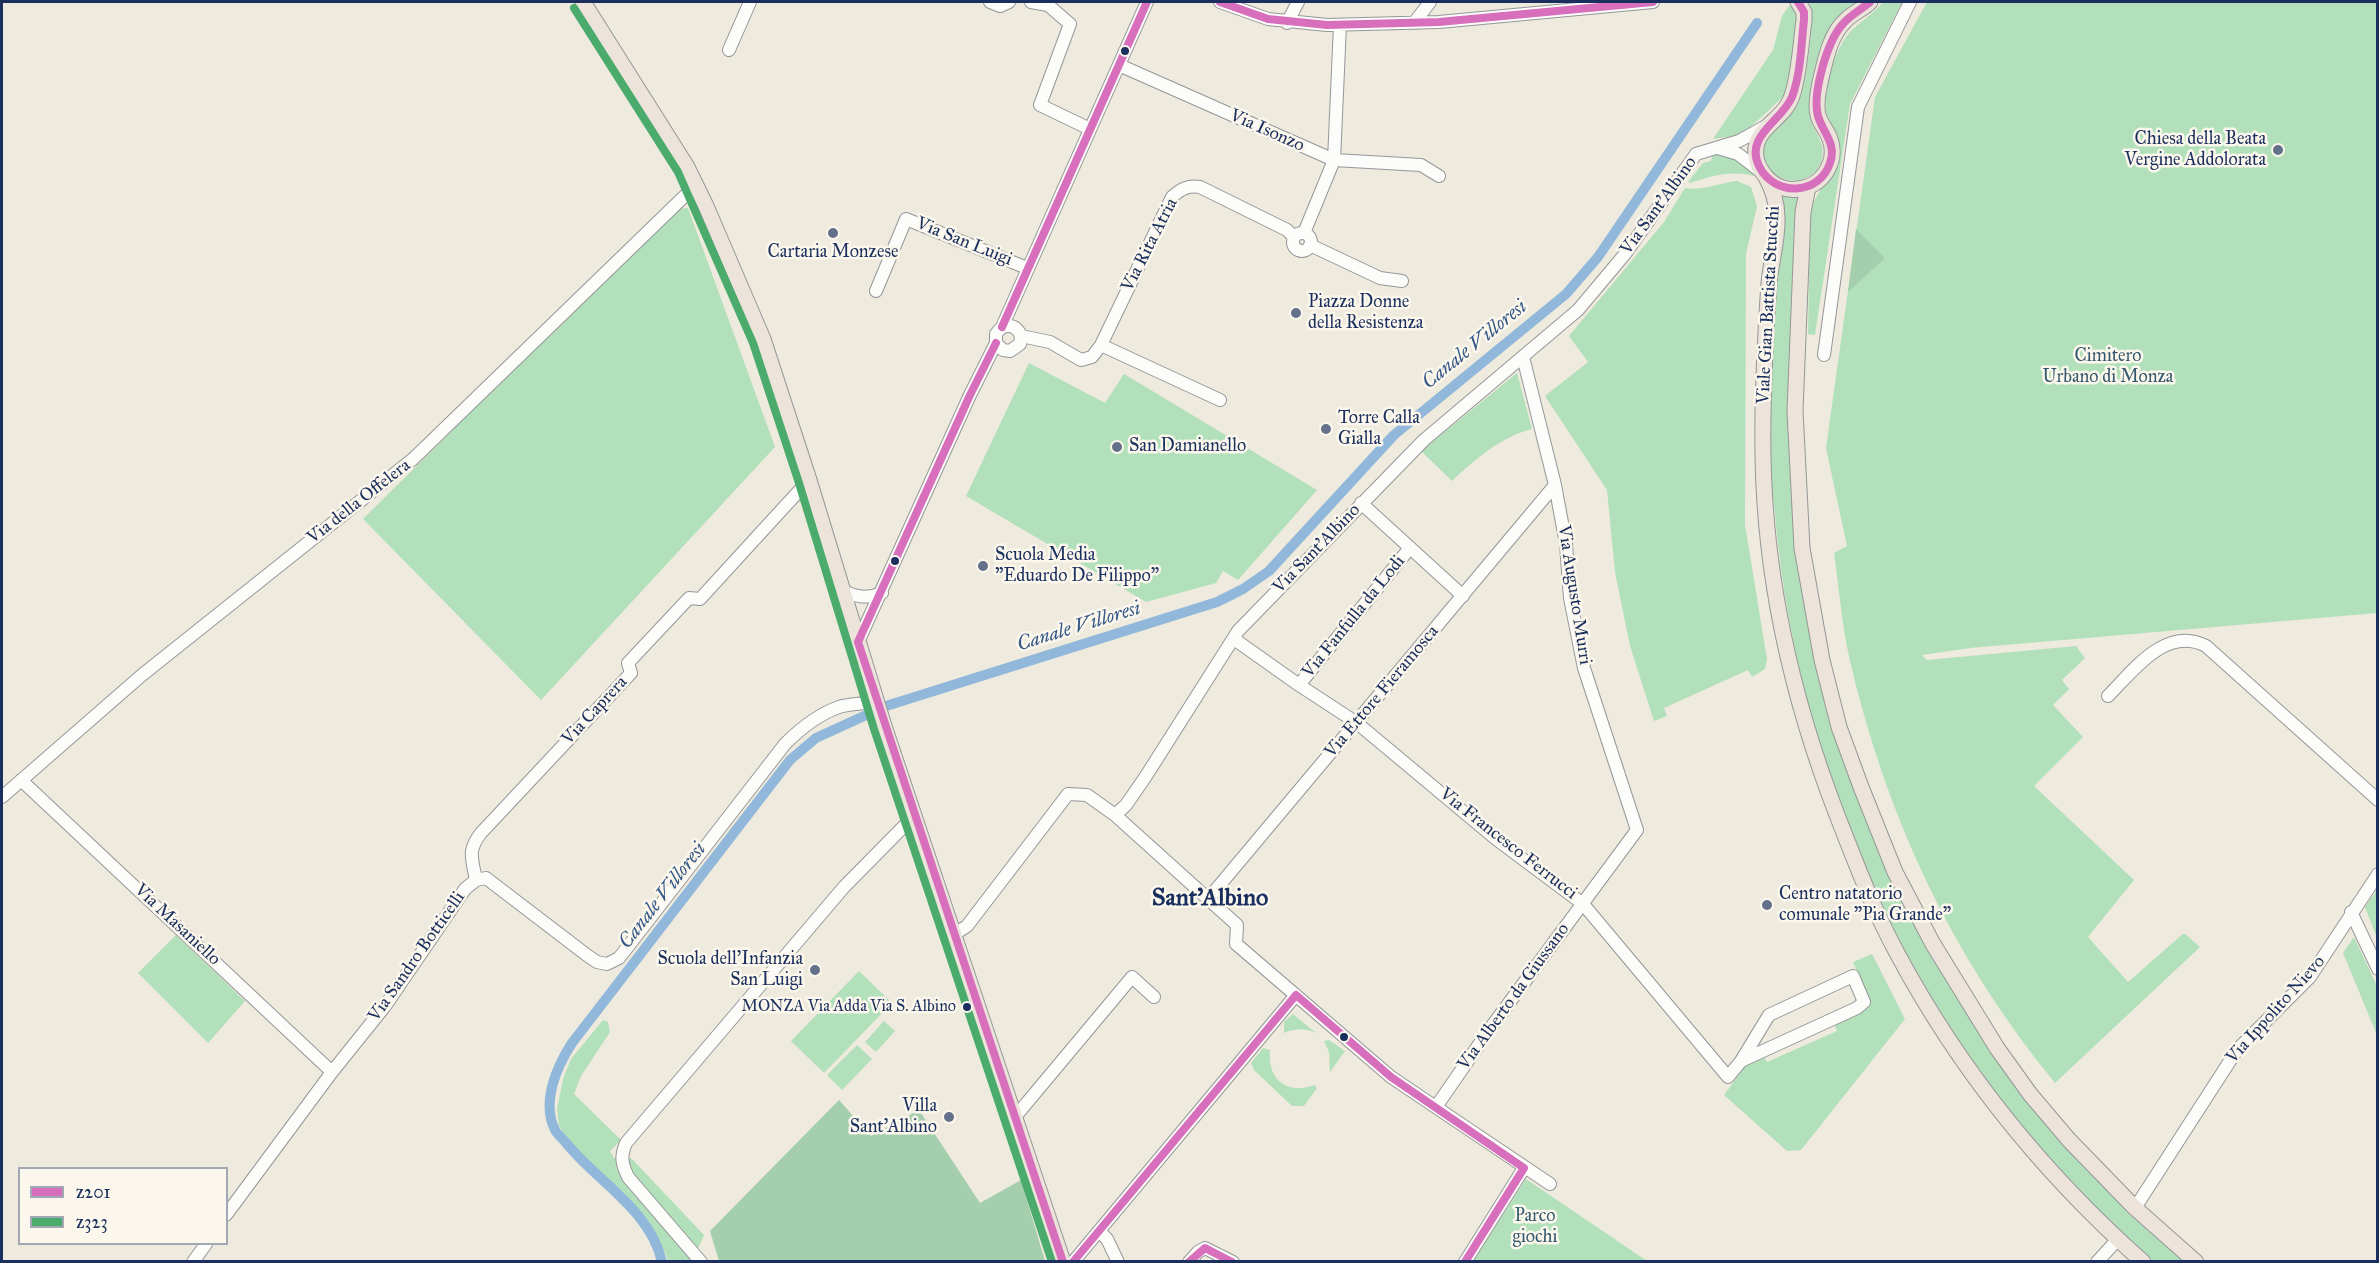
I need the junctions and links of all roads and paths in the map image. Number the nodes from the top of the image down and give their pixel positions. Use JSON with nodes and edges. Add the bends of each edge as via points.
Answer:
{"nodes":[{"id":1,"x":583,"y":2,"type":"edge"},
{"id":2,"x":750,"y":2,"type":"edge"},
{"id":3,"x":1031,"y":2,"type":"edge"},
{"id":4,"x":1148,"y":2,"type":"edge"},
{"id":5,"x":1220,"y":2,"type":"edge"},
{"id":6,"x":1298,"y":2,"type":"edge"},
{"id":7,"x":1430,"y":2,"type":"edge"},
{"id":8,"x":1653,"y":2,"type":"edge"},
{"id":9,"x":1798,"y":2,"type":"edge"},
{"id":10,"x":1870,"y":2,"type":"edge"},
{"id":11,"x":1910,"y":2,"type":"edge"},
{"id":12,"x":1049,"y":3,"type":"edge"},
{"id":13,"x":1287,"y":23,"type":"junction"},
{"id":14,"x":1414,"y":23,"type":"junction"},
{"id":15,"x":1340,"y":25,"type":"junction"},
{"id":16,"x":729,"y":50,"type":"dead end"},
{"id":17,"x":1119,"y":65,"type":"junction"},
{"id":18,"x":1767,"y":125,"type":"junction"},
{"id":19,"x":1090,"y":129,"type":"junction"},
{"id":20,"x":1717,"y":148,"type":"junction"},
{"id":21,"x":1334,"y":160,"type":"junction"},
{"id":22,"x":1764,"y":175,"type":"junction"},
{"id":23,"x":1440,"y":176,"type":"dead end"},
{"id":24,"x":696,"y":185,"type":"junction"},
{"id":25,"x":1808,"y":187,"type":"junction"},
{"id":26,"x":1299,"y":235,"type":"junction"},
{"id":27,"x":1027,"y":267,"type":"junction"},
{"id":28,"x":1402,"y":281,"type":"dead end"},
{"id":29,"x":876,"y":291,"type":"dead end"},
{"id":30,"x":1013,"y":301,"type":"junction"},
{"id":31,"x":1002,"y":327,"type":"junction"},
{"id":32,"x":1022,"y":336,"type":"junction"},
{"id":33,"x":1101,"y":345,"type":"junction"},
{"id":34,"x":1001,"y":347,"type":"junction"},
{"id":35,"x":1824,"y":355,"type":"dead end"},
{"id":36,"x":1522,"y":357,"type":"junction"},
{"id":37,"x":1220,"y":400,"type":"dead end"},
{"id":38,"x":809,"y":480,"type":"junction"},
{"id":39,"x":1555,"y":485,"type":"junction"},
{"id":40,"x":1360,"y":503,"type":"junction"},
{"id":41,"x":1409,"y":549,"type":"junction"},
{"id":42,"x":841,"y":589,"type":"junction"},
{"id":43,"x":882,"y":593,"type":"junction"},
{"id":44,"x":1463,"y":596,"type":"junction"},
{"id":45,"x":1234,"y":639,"type":"junction"},
{"id":46,"x":858,"y":642,"type":"junction"},
{"id":47,"x":1299,"y":685,"type":"junction"},
{"id":48,"x":2108,"y":696,"type":"dead end"},
{"id":49,"x":877,"y":704,"type":"junction"},
{"id":50,"x":1357,"y":723,"type":"junction"},
{"id":51,"x":21,"y":780,"type":"junction"},
{"id":52,"x":2,"y":797,"type":"edge"},
{"id":53,"x":2378,"y":800,"type":"edge"},
{"id":54,"x":1115,"y":815,"type":"junction"},
{"id":55,"x":914,"y":816,"type":"junction"},
{"id":56,"x":1636,"y":830,"type":"joint"},
{"id":57,"x":2378,"y":874,"type":"edge"},
{"id":58,"x":477,"y":880,"type":"junction"},
{"id":59,"x":1208,"y":899,"type":"junction"},
{"id":60,"x":1583,"y":903,"type":"junction"},
{"id":61,"x":2351,"y":912,"type":"junction"},
{"id":62,"x":953,"y":935,"type":"junction"},
{"id":63,"x":2378,"y":969,"type":"edge"},
{"id":64,"x":1296,"y":995,"type":"junction"},
{"id":65,"x":1154,"y":997,"type":"dead end"},
{"id":66,"x":1741,"y":1061,"type":"junction"},
{"id":67,"x":332,"y":1072,"type":"junction"},
{"id":68,"x":1436,"y":1107,"type":"junction"},
{"id":69,"x":1016,"y":1117,"type":"junction"},
{"id":70,"x":1524,"y":1168,"type":"junction"},
{"id":71,"x":1550,"y":1184,"type":"dead end"},
{"id":72,"x":2135,"y":1208,"type":"junction"},
{"id":73,"x":228,"y":1212,"type":"edge"},
{"id":74,"x":1100,"y":1231,"type":"junction"},
{"id":75,"x":2118,"y":1239,"type":"junction"},
{"id":76,"x":205,"y":1245,"type":"edge"},
{"id":77,"x":2099,"y":1261,"type":"edge"},
{"id":78,"x":193,"y":1262,"type":"edge"},
{"id":79,"x":701,"y":1262,"type":"edge"},
{"id":80,"x":1063,"y":1262,"type":"edge"},
{"id":81,"x":1073,"y":1262,"type":"edge"},
{"id":82,"x":1118,"y":1262,"type":"edge"},
{"id":83,"x":1189,"y":1262,"type":"edge"},
{"id":84,"x":1233,"y":1262,"type":"edge"},
{"id":85,"x":1465,"y":1262,"type":"edge"},
{"id":86,"x":2143,"y":1262,"type":"edge"},
{"id":87,"x":2196,"y":1262,"type":"edge"}],
"edges":[{"from":1,"to":24,"type":"main road"},
{"from":2,"to":16,"type":"street"},
{"from":3,"to":12,"type":"street"},
{"from":4,"to":17,"type":"street"},
{"from":5,"to":13,"type":"street"},
{"from":6,"to":13,"type":"street"},
{"from":7,"to":14,"type":"street"},
{"from":8,"to":14,"type":"street"},
{"from":9,"to":18,"type":"main road","name":"Viale Gian Battista Stucchi","via":[[1804,20],[1792,96]]},
{"from":10,"to":25,"type":"main road","via":[[1834,34],[1821,76],[1817,110],[1830,138],[1832,157],[1825,174]]},
{"from":11,"to":35,"type":"street","via":[[1858,107]]},
{"from":12,"to":19,"type":"street","via":[[1070,24],[1040,105]]},
{"from":13,"to":15,"type":"street"},
{"from":14,"to":15,"type":"street"},
{"from":15,"to":21,"type":"street"},
{"from":17,"to":19,"type":"street"},
{"from":17,"to":21,"type":"street","name":"Via Isonzo"},
{"from":18,"to":20,"type":"street","name":"Via Sant'Albino","via":[[1744,139]]},
{"from":18,"to":22,"type":"main road","name":"Viale Gian Battista Stucchi","via":[[1756,151]]},
{"from":19,"to":27,"type":"street"},
{"from":20,"to":22,"type":"street","name":"Via Sant'Albino","via":[[1743,156]]},
{"from":20,"to":36,"type":"street","name":"Via Sant'Albino","via":[[1703,150],[1692,158],[1601,285]]},
{"from":21,"to":23,"type":"street","name":"Via Isonzo","via":[[1421,165]]},
{"from":21,"to":26,"type":"street"},
{"from":22,"to":25,"type":"main road","name":"Viale Gian Battista Stucchi","via":[[1786,189]]},
{"from":22,"to":75,"type":"main road","name":"Viale Gian Battista Stucchi","via":[[1774,195],[1777,218],[1762,394],[1768,528],[1788,655],[1805,724],[1874,905],[1934,1017],[2050,1171]]},
{"from":24,"to":38,"type":"main road","via":[[763,339]]},
{"from":24,"to":51,"type":"street","name":"Via della Offelera","via":[[413,459],[142,675]]},
{"from":25,"to":72,"type":"main road","name":"Viale Gian Battista Stucchi","via":[[1802,215],[1796,462],[1810,602],[1839,727],[1895,872],[1973,1010],[2030,1094],[2068,1140]]},
{"from":26,"to":28,"type":"street","via":[[1309,236],[1310,245],[1380,278]]},
{"from":26,"to":33,"type":"street","name":"Via Rita Atria","via":[[1200,187],[1180,190],[1172,197]]},
{"from":27,"to":29,"type":"street","name":"Via San Luigi","via":[[906,219]]},
{"from":27,"to":30,"type":"street"},
{"from":30,"to":31,"type":"street"},
{"from":30,"to":32,"type":"street"},
{"from":31,"to":32,"type":"street","via":[[1009,326]]},
{"from":31,"to":34,"type":"street","via":[[996,334]]},
{"from":32,"to":33,"type":"street","via":[[1050,342],[1083,360],[1092,357]]},
{"from":32,"to":34,"type":"street","via":[[1014,350]]},
{"from":33,"to":37,"type":"street"},
{"from":34,"to":43,"type":"street","via":[[987,363],[970,395]]},
{"from":36,"to":39,"type":"street","name":"Via Augusto Murri"},
{"from":36,"to":40,"type":"street","name":"Via Sant'Albino","via":[[1424,440]]},
{"from":38,"to":42,"type":"main road"},
{"from":38,"to":58,"type":"street","name":"Via Caprera","via":[[700,599],[689,598],[628,663],[631,673],[481,833],[472,845]]},
{"from":39,"to":44,"type":"street","name":"Via Ettore Fieramosca"},
{"from":39,"to":56,"type":"street","name":"Via Augusto Murri","via":[[1579,645]]},
{"from":40,"to":41,"type":"street"},
{"from":40,"to":45,"type":"street","name":"Via Sant'Albino"},
{"from":41,"to":44,"type":"street"},
{"from":41,"to":47,"type":"street","name":"Via Fanfulla da Lodi"},
{"from":42,"to":43,"type":"street","via":[[851,595]]},
{"from":42,"to":46,"type":"main road"},
{"from":43,"to":46,"type":"street"},
{"from":44,"to":50,"type":"street","name":"Via Ettore Fieramosca"},
{"from":45,"to":47,"type":"street","name":"Via Francesco Ferrucci"},
{"from":45,"to":54,"type":"street","name":"Via Sant'Albino","via":[[1146,776]]},
{"from":46,"to":49,"type":"main road"},
{"from":47,"to":50,"type":"street","name":"Via Francesco Ferrucci"},
{"from":48,"to":53,"type":"street","via":[[2162,645],[2199,642]]},
{"from":49,"to":55,"type":"main road"},
{"from":49,"to":58,"type":"street","name":"Via Sandro Botticelli","via":[[840,707],[826,713],[785,744],[619,958],[607,964],[588,956],[486,878]]},
{"from":50,"to":59,"type":"street","name":"Via Ettore Fieramosca"},
{"from":50,"to":60,"type":"street","name":"Via Francesco Ferrucci","via":[[1496,839]]},
{"from":51,"to":52,"type":"street","name":"Via della Offelera"},
{"from":51,"to":67,"type":"street","name":"Via Masaniello"},
{"from":54,"to":59,"type":"street"},
{"from":54,"to":62,"type":"street","via":[[1087,795],[1068,794],[967,926]]},
{"from":55,"to":62,"type":"main road"},
{"from":55,"to":79,"type":"street","via":[[844,887],[626,1143],[622,1163],[628,1177]]},
{"from":56,"to":60,"type":"street","name":"Via Alberto da Giussano"},
{"from":57,"to":61,"type":"street","name":"Via Ippolito Nievo"},
{"from":58,"to":67,"type":"street","name":"Via Sandro Botticelli","via":[[465,889],[385,1006]]},
{"from":59,"to":64,"type":"street","via":[[1237,925],[1236,944]]},
{"from":60,"to":66,"type":"street","name":"Via Francesco Ferrucci","via":[[1728,1077]]},
{"from":60,"to":68,"type":"street","name":"Via Alberto da Giussano"},
{"from":61,"to":63,"type":"street"},
{"from":61,"to":72,"type":"street","name":"Via Ippolito Nievo","via":[[2310,977],[2232,1056]]},
{"from":62,"to":69,"type":"main road"},
{"from":64,"to":68,"type":"street","via":[[1390,1077]]},
{"from":64,"to":74,"type":"street"},
{"from":65,"to":69,"type":"street","via":[[1132,977]]},
{"from":66,"to":66,"type":"street","name":"Via Francesco Ferrucci","via":[[1857,1008],[1864,1002],[1853,976],[1769,1015]]},
{"from":67,"to":73,"type":"street","name":"Via Sandro Botticelli"},
{"from":68,"to":70,"type":"street"},
{"from":69,"to":80,"type":"main road"},
{"from":70,"to":71,"type":"street"},
{"from":70,"to":85,"type":"street"},
{"from":72,"to":87,"type":"main road","name":"Viale Gian Battista Stucchi"},
{"from":74,"to":81,"type":"street"},
{"from":74,"to":82,"type":"street"},
{"from":75,"to":77,"type":"street"},
{"from":75,"to":86,"type":"main road","name":"Viale Gian Battista Stucchi"},
{"from":76,"to":78,"type":"street"},
{"from":83,"to":84,"type":"street","via":[[1205,1248]]}]}
